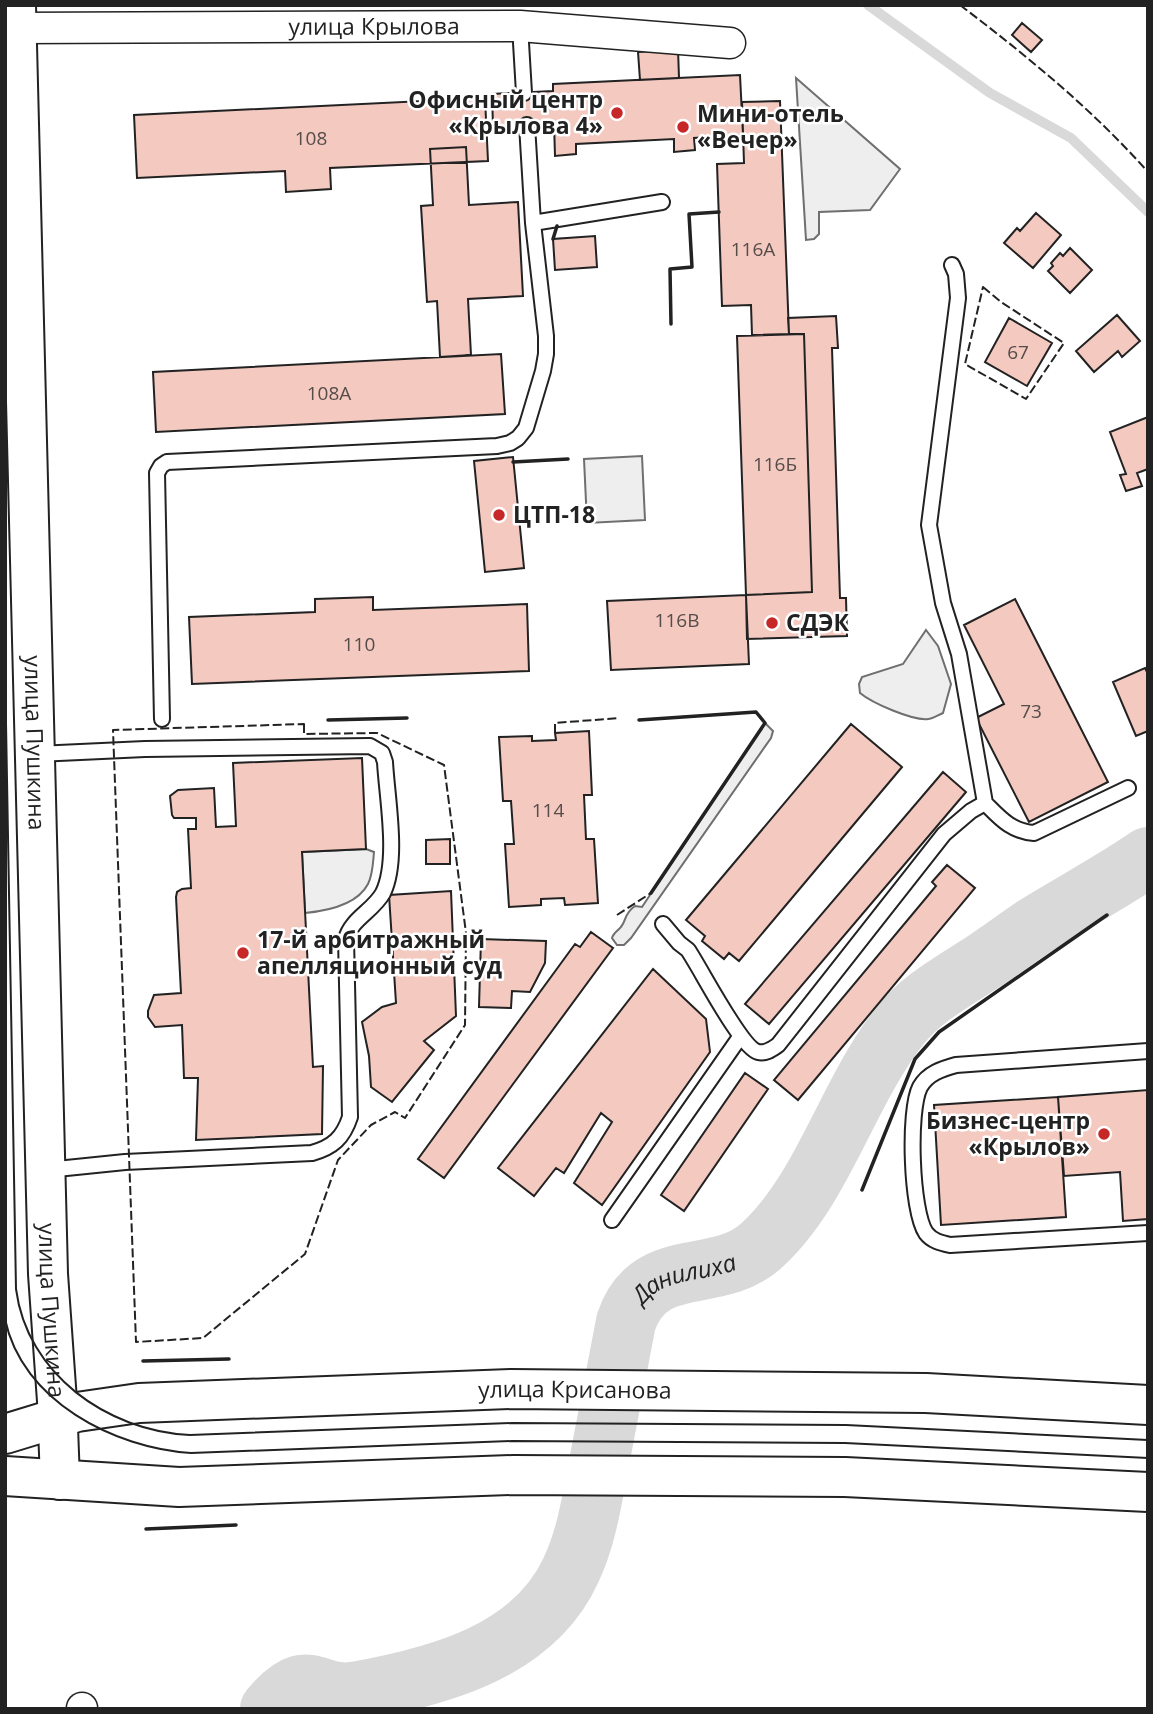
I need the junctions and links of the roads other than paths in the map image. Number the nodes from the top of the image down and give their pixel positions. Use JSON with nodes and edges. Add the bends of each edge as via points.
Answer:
{"nodes":[{"id":1,"x":17,"y":17,"type":"edge"},
{"id":2,"x":520,"y":26,"type":"junction"},
{"id":3,"x":730,"y":43,"type":"dead end"},
{"id":4,"x":524,"y":93,"type":"dead end"},
{"id":5,"x":527,"y":125,"type":"dead end"},
{"id":6,"x":662,"y":202,"type":"dead end"},
{"id":7,"x":533,"y":223,"type":"junction"},
{"id":8,"x":952,"y":265,"type":"dead end"},
{"id":9,"x":162,"y":719,"type":"dead end"},
{"id":10,"x":33,"y":754,"type":"junction"},
{"id":11,"x":1128,"y":788,"type":"dead end"},
{"id":12,"x":985,"y":803,"type":"junction"},
{"id":13,"x":663,"y":924,"type":"dead end"},
{"id":14,"x":740,"y":1037,"type":"junction"},
{"id":15,"x":1148,"y":1051,"type":"edge"},
{"id":16,"x":45,"y":1170,"type":"junction"},
{"id":17,"x":612,"y":1220,"type":"dead end"},
{"id":18,"x":1148,"y":1233,"type":"edge"},
{"id":19,"x":1148,"y":1405,"type":"edge"},
{"id":20,"x":58,"y":1418,"type":"junction"},
{"id":21,"x":5,"y":1434,"type":"edge"},
{"id":22,"x":5,"y":1476,"type":"edge"},
{"id":23,"x":60,"y":1480,"type":"junction"},
{"id":24,"x":1148,"y":1492,"type":"edge"}],
"edges":[{"from":1,"to":2,"type":"street","name":"улица Крылова"},
{"from":1,"to":10,"type":"main road","name":"улица Пушкина"},
{"from":2,"to":3,"type":"street","name":"улица Крылова"},
{"from":2,"to":4,"type":"lane"},
{"from":5,"to":7,"type":"lane"},
{"from":6,"to":7,"type":"lane"},
{"from":7,"to":9,"type":"lane","via":[[545,354],[537,396],[519,438],[497,446],[167,462],[161,466],[157,473]]},
{"from":8,"to":12,"type":"lane","via":[[958,298],[929,525],[943,603],[959,654]]},
{"from":10,"to":16,"type":"main road","name":"улица Пушкина"},
{"from":10,"to":16,"type":"lane","via":[[370,746],[382,753],[385,762],[391,864],[381,896],[352,926],[346,939],[350,1117],[334,1144],[312,1153]]},
{"from":11,"to":12,"type":"lane","via":[[1034,833],[1009,827]]},
{"from":12,"to":14,"type":"lane","via":[[944,834],[778,1045],[758,1052]]},
{"from":13,"to":14,"type":"lane","via":[[696,961]]},
{"from":14,"to":17,"type":"lane"},
{"from":15,"to":18,"type":"lane","via":[[956,1065],[931,1074],[921,1085],[912,1115],[918,1211],[926,1233],[941,1243]]},
{"from":16,"to":20,"type":"main road","name":"улица Пушкина"},
{"from":19,"to":20,"type":"main road","name":"улица Крисанова","via":[[926,1393],[512,1389],[139,1402]]},
{"from":20,"to":21,"type":"main road","name":"улица Крисанова"},
{"from":20,"to":23,"type":"main road","name":"улица Пушкина"},
{"from":22,"to":23,"type":"main road"},
{"from":23,"to":24,"type":"main road","via":[[179,1487],[513,1475],[831,1477]]}]}
